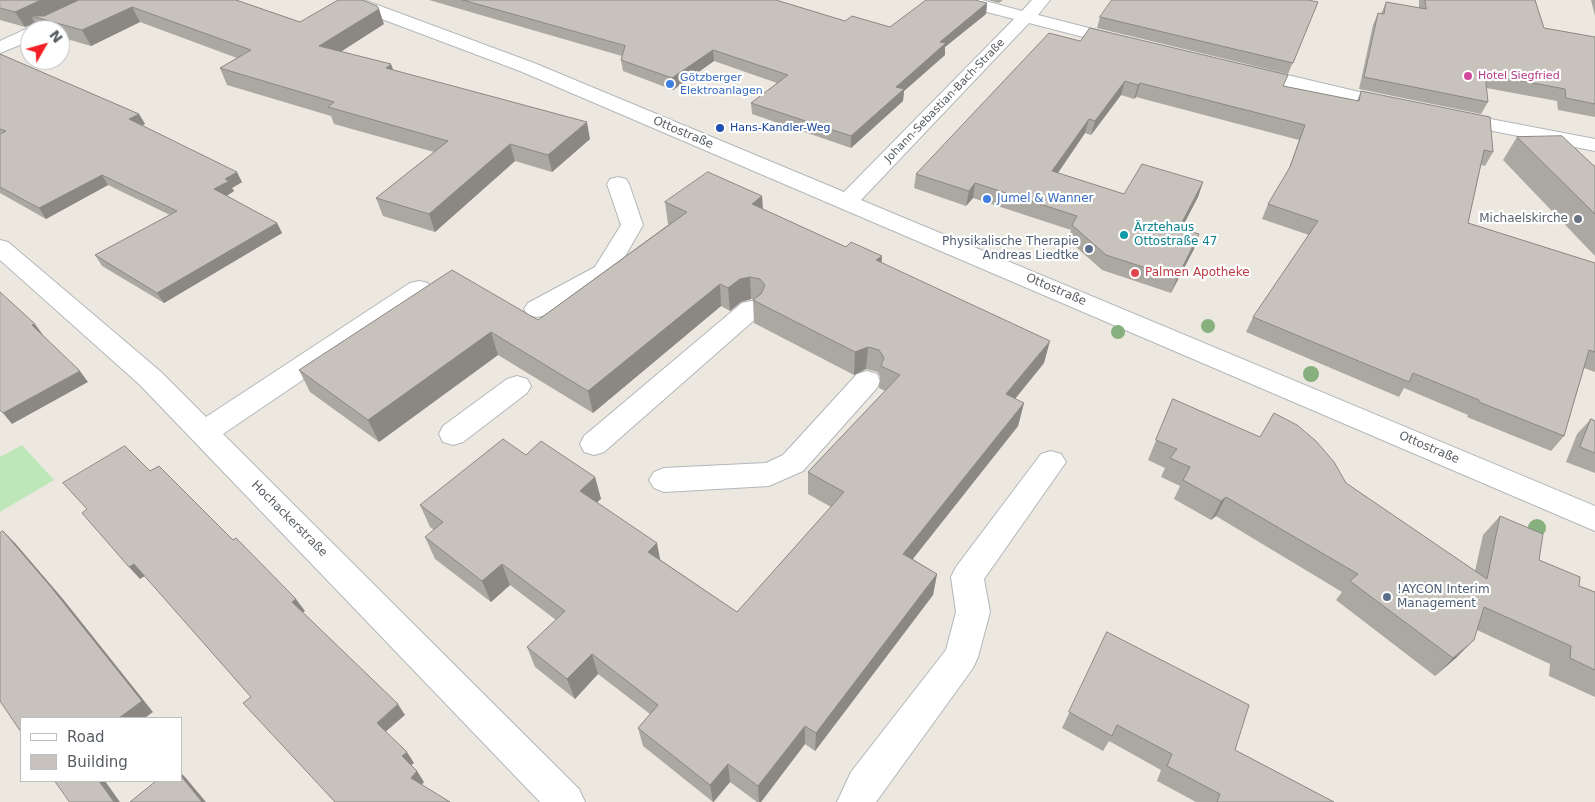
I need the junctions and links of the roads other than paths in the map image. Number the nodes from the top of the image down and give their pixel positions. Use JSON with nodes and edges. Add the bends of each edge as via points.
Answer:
{"nodes":[{"id":1,"x":102,"y":0,"type":"edge"},
{"id":2,"x":348,"y":0,"type":"edge"},
{"id":3,"x":962,"y":0,"type":"edge"},
{"id":4,"x":1042,"y":0,"type":"edge"},
{"id":5,"x":1025,"y":18,"type":"junction"},
{"id":6,"x":59,"y":20,"type":"edge"},
{"id":7,"x":20,"y":39,"type":"edge"},
{"id":8,"x":1136,"y":46,"type":"edge"},
{"id":9,"x":0,"y":48,"type":"edge"},
{"id":10,"x":1230,"y":68,"type":"edge"},
{"id":11,"x":1595,"y":145,"type":"edge"},
{"id":12,"x":618,"y":184,"type":"dead end"},
{"id":13,"x":848,"y":202,"type":"junction"},
{"id":14,"x":0,"y":247,"type":"edge"},
{"id":15,"x":10,"y":267,"type":"edge"},
{"id":16,"x":419,"y":289,"type":"edge"},
{"id":17,"x":537,"y":308,"type":"dead end"},
{"id":18,"x":752,"y":309,"type":"dead end"},
{"id":19,"x":867,"y":381,"type":"dead end"},
{"id":20,"x":517,"y":386,"type":"dead end"},
{"id":21,"x":204,"y":433,"type":"junction"},
{"id":22,"x":452,"y":434,"type":"dead end"},
{"id":23,"x":594,"y":444,"type":"dead end"},
{"id":24,"x":1051,"y":462,"type":"dead end"},
{"id":25,"x":664,"y":480,"type":"dead end"},
{"id":26,"x":1595,"y":519,"type":"edge"},
{"id":27,"x":563,"y":801,"type":"edge"},
{"id":28,"x":856,"y":802,"type":"edge"}],
"edges":[{"from":1,"to":6,"type":"street"},
{"from":2,"to":13,"type":"street","name":"Ottostraße","via":[[527,67]]},
{"from":3,"to":5,"type":"street"},
{"from":4,"to":5,"type":"street","name":"Johann-Sebastian-Bach-Straße"},
{"from":5,"to":8,"type":"street"},
{"from":5,"to":13,"type":"street","name":"Johann-Sebastian-Bach-Straße"},
{"from":7,"to":9,"type":"street"},
{"from":10,"to":11,"type":"street","via":[[1425,112]]},
{"from":12,"to":17,"type":"street","via":[[632,225],[604,272]]},
{"from":13,"to":26,"type":"street","name":"Ottostraße"},
{"from":14,"to":15,"type":"street","name":"Hochackerstraße"},
{"from":15,"to":21,"type":"street","name":"Hochackerstraße","via":[[150,378]]},
{"from":16,"to":21,"type":"street"},
{"from":18,"to":23,"type":"street"},
{"from":19,"to":25,"type":"street","via":[[793,463],[769,474]]},
{"from":20,"to":22,"type":"street"},
{"from":21,"to":27,"type":"street","name":"Hochackerstraße"},
{"from":24,"to":28,"type":"street","via":[[967,577],[973,612],[961,657],[864,785]]}]}
